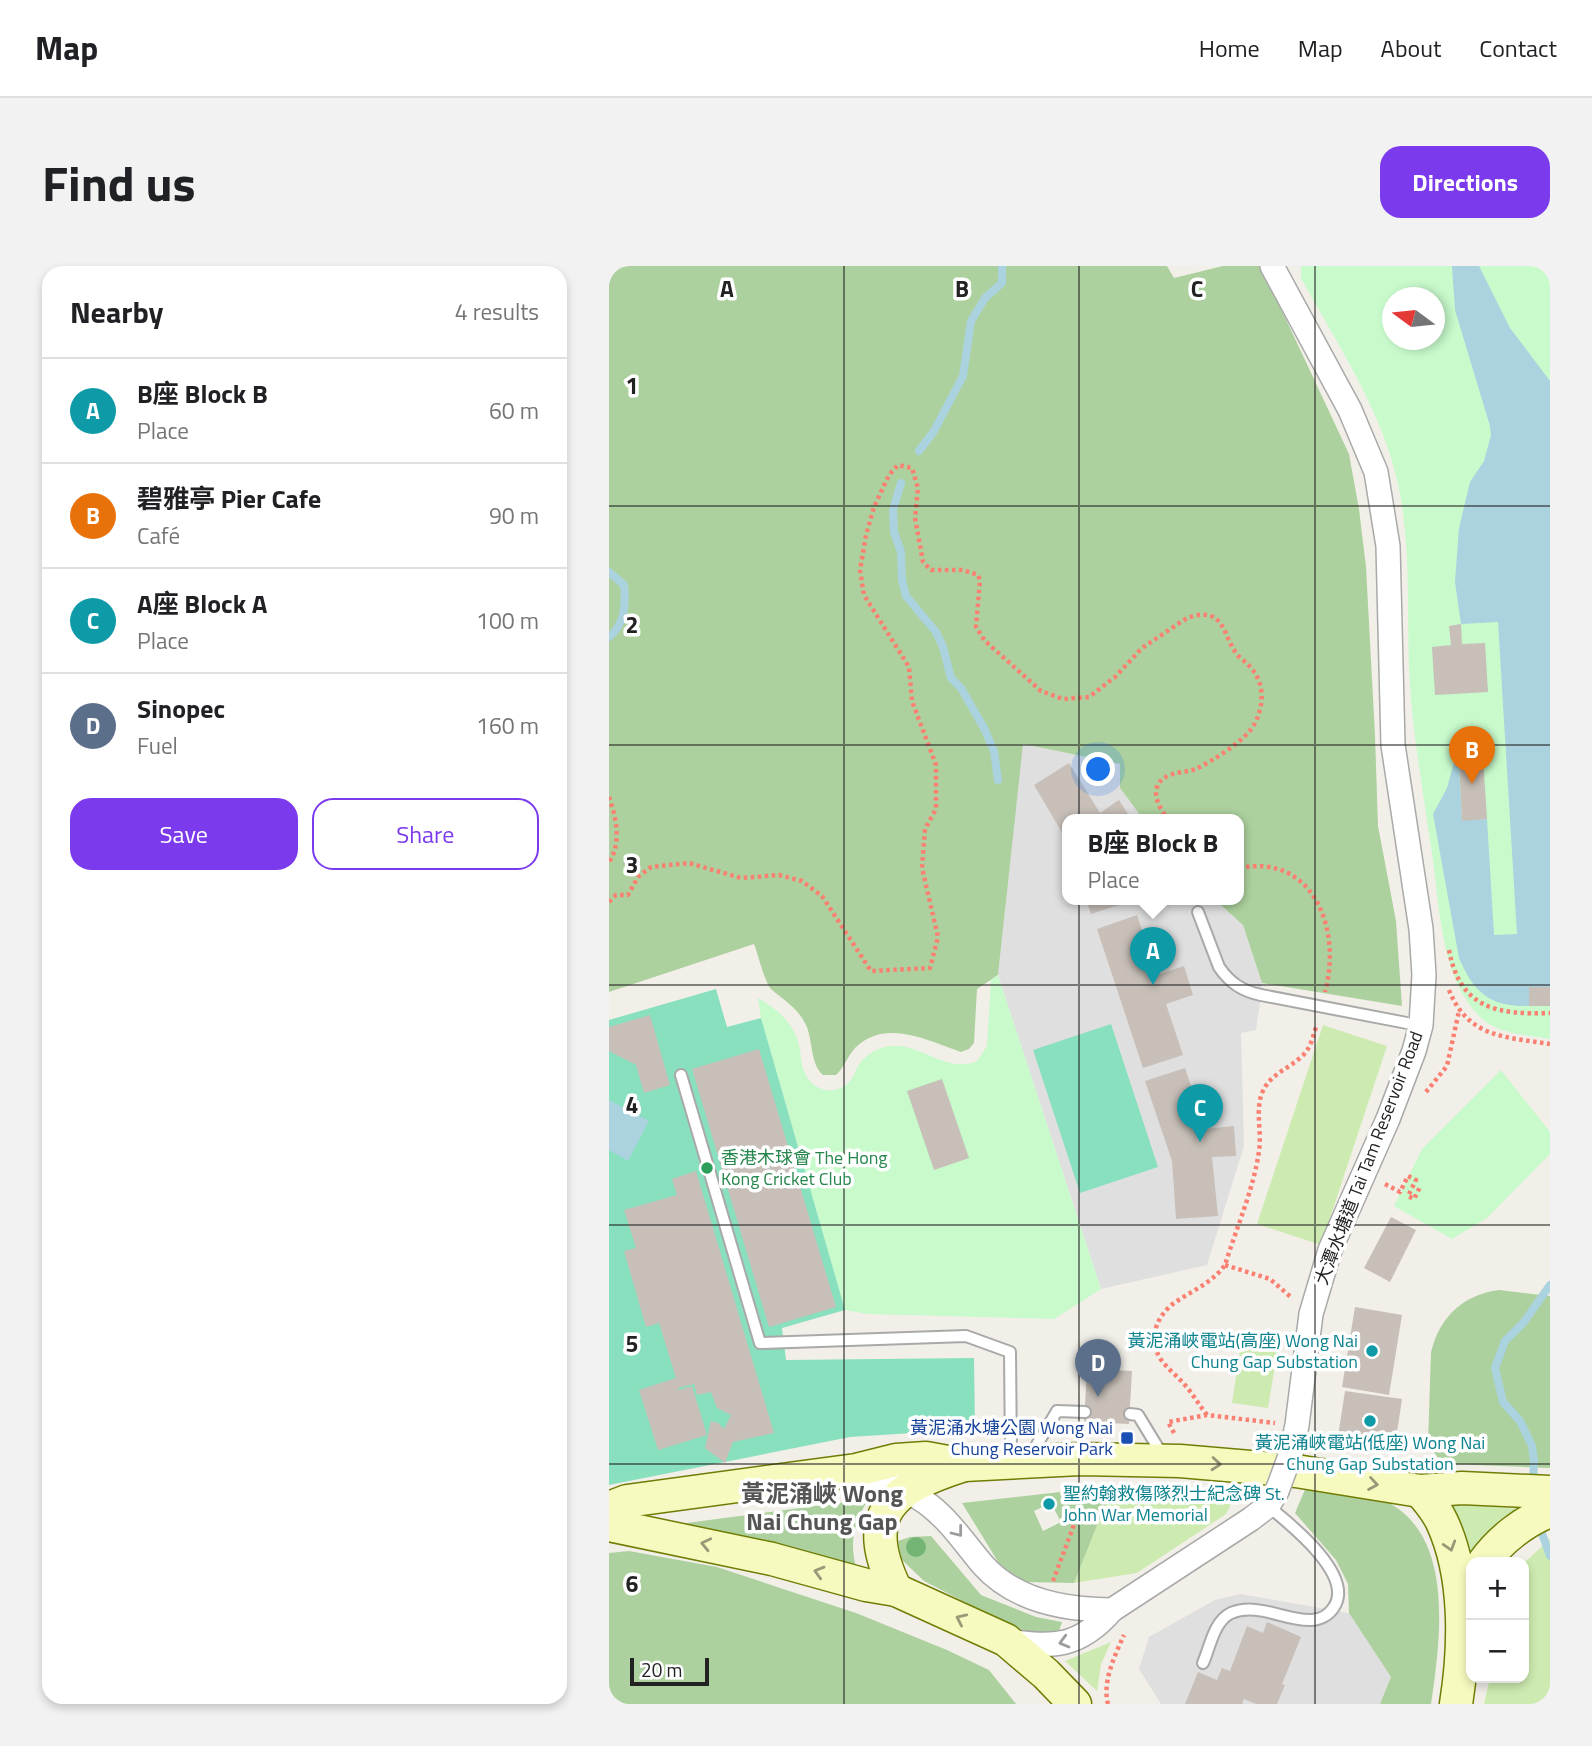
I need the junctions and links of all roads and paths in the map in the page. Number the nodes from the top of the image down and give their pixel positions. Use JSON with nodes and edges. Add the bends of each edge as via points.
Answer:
{"nodes":[{"id":1,"x":1272,"y":266,"type":"edge"},
{"id":2,"x":609,"y":797,"type":"edge"},
{"id":3,"x":1164,"y":814,"type":"edge"},
{"id":4,"x":609,"y":862,"type":"edge"},
{"id":5,"x":1244,"y":868,"type":"edge"},
{"id":6,"x":609,"y":902,"type":"edge"},
{"id":7,"x":1198,"y":912,"type":"dead end"},
{"id":8,"x":1448,"y":940,"type":"dead end"},
{"id":9,"x":1448,"y":988,"type":"dead end"},
{"id":10,"x":1324,"y":998,"type":"dead end"},
{"id":11,"x":1320,"y":1011,"type":"dead end"},
{"id":12,"x":1550,"y":1013,"type":"edge"},
{"id":13,"x":1414,"y":1024,"type":"junction"},
{"id":14,"x":1550,"y":1044,"type":"edge"},
{"id":15,"x":681,"y":1075,"type":"dead end"},
{"id":16,"x":1420,"y":1187,"type":"dead end"},
{"id":17,"x":1400,"y":1192,"type":"dead end"},
{"id":18,"x":1225,"y":1265,"type":"junction"},
{"id":19,"x":1311,"y":1314,"type":"junction"},
{"id":20,"x":1084,"y":1412,"type":"dead end"},
{"id":21,"x":1130,"y":1414,"type":"dead end"},
{"id":22,"x":1207,"y":1415,"type":"junction"},
{"id":23,"x":1297,"y":1425,"type":"junction"},
{"id":24,"x":1171,"y":1450,"type":"junction"},
{"id":25,"x":1019,"y":1461,"type":"junction"},
{"id":26,"x":964,"y":1465,"type":"junction"},
{"id":27,"x":856,"y":1470,"type":"junction"},
{"id":28,"x":1087,"y":1490,"type":"dead end"},
{"id":29,"x":904,"y":1491,"type":"junction"},
{"id":30,"x":1420,"y":1491,"type":"junction"},
{"id":31,"x":1273,"y":1498,"type":"junction"},
{"id":32,"x":609,"y":1508,"type":"edge"},
{"id":33,"x":1542,"y":1511,"type":"edge"},
{"id":34,"x":609,"y":1525,"type":"edge"},
{"id":35,"x":1488,"y":1557,"type":"edge"},
{"id":36,"x":896,"y":1590,"type":"junction"},
{"id":37,"x":1050,"y":1590,"type":"dead end"},
{"id":38,"x":1466,"y":1595,"type":"edge"},
{"id":39,"x":1112,"y":1610,"type":"junction"},
{"id":40,"x":1125,"y":1632,"type":"dead end"},
{"id":41,"x":1006,"y":1640,"type":"junction"},
{"id":42,"x":1203,"y":1663,"type":"dead end"},
{"id":43,"x":1075,"y":1704,"type":"edge"},
{"id":44,"x":1108,"y":1704,"type":"edge"},
{"id":45,"x":1456,"y":1704,"type":"edge"}],
"edges":[{"from":1,"to":13,"type":"street","name":"大潭水塘道 Tai Tam Reservoir Road","via":[[1359,427],[1382,504],[1388,546],[1393,745],[1423,950],[1424,998]]},
{"from":2,"to":4,"type":"path","via":[[617,836]]},
{"from":3,"to":6,"type":"path","via":[[1155,798],[1158,784],[1168,776],[1197,768],[1245,737],[1260,713],[1259,680],[1235,652],[1225,627],[1212,617],[1187,618],[1142,648],[1089,697],[1063,699],[1041,691],[985,641],[976,627],[978,575],[931,570],[923,562],[915,518],[918,488],[912,468],[898,465],[874,507],[860,570],[864,595],[909,667],[912,701],[936,765],[936,810],[925,829],[922,868],[938,937],[930,968],[871,971],[822,896],[802,881],[779,875],[741,878],[689,863],[651,867],[638,877],[628,895],[616,895]]},
{"from":5,"to":10,"type":"path","via":[[1263,866],[1289,873],[1318,902],[1328,942]]},
{"from":7,"to":13,"type":"lane","bridge":true,"via":[[1219,967],[1238,987]]},
{"from":8,"to":12,"type":"path","via":[[1460,982],[1482,1004],[1512,1014]]},
{"from":9,"to":14,"type":"path","via":[[1459,1011],[1490,1034]]},
{"from":11,"to":18,"type":"path","via":[[1308,1050],[1276,1074],[1263,1092],[1258,1161]]},
{"from":13,"to":19,"type":"street","name":"大潭水塘道 Tai Tam Reservoir Road","via":[[1406,1074],[1330,1250]]},
{"from":15,"to":25,"type":"lane","via":[[760,1343],[965,1336],[1010,1352]]},
{"from":16,"to":17,"type":"path","via":[[1414,1199],[1408,1196],[1416,1180],[1408,1176]]},
{"from":18,"to":19,"type":"path","via":[[1270,1279]]},
{"from":18,"to":22,"type":"path","via":[[1169,1306],[1154,1331],[1162,1362]]},
{"from":19,"to":23,"type":"street","name":"大潭水塘道 Tai Tam Reservoir Road"},
{"from":20,"to":25,"type":"lane","via":[[1057,1411]]},
{"from":21,"to":24,"type":"lane","via":[[1139,1415]]},
{"from":22,"to":23,"type":"path"},
{"from":22,"to":24,"type":"path","via":[[1168,1422]]},
{"from":23,"to":31,"type":"street","name":"大潭水塘道 Tai Tam Reservoir Road","bridge":true},
{"from":24,"to":25,"type":"main road"},
{"from":24,"to":30,"type":"main road","one_way":true},
{"from":25,"to":26,"type":"main road"},
{"from":26,"to":27,"type":"main road","via":[[926,1458]]},
{"from":26,"to":29,"type":"main road"},
{"from":27,"to":29,"type":"street"},
{"from":27,"to":32,"type":"main road","via":[[627,1501]]},
{"from":28,"to":37,"type":"path"},
{"from":29,"to":36,"type":"main road","via":[[886,1509],[879,1530],[882,1558]]},
{"from":29,"to":39,"type":"street","one_way":true,"via":[[949,1521],[985,1567],[1021,1592],[1064,1607]]},
{"from":30,"to":33,"type":"main road","via":[[1516,1489]]},
{"from":30,"to":38,"type":"main road","one_way":true,"via":[[1442,1521]]},
{"from":31,"to":39,"type":"street"},
{"from":31,"to":42,"type":"lane","via":[[1335,1576],[1337,1602],[1316,1620],[1244,1609],[1232,1613],[1220,1621]]},
{"from":33,"to":35,"type":"main road"},
{"from":36,"to":34,"type":"main road","one_way":true},
{"from":41,"to":36,"type":"main road","one_way":true},
{"from":38,"to":45,"type":"main road"},
{"from":39,"to":41,"type":"street","one_way":true,"via":[[1087,1633],[1065,1643],[1040,1646]]},
{"from":40,"to":44,"type":"path","via":[[1113,1660]]},
{"from":41,"to":43,"type":"main road"}]}
